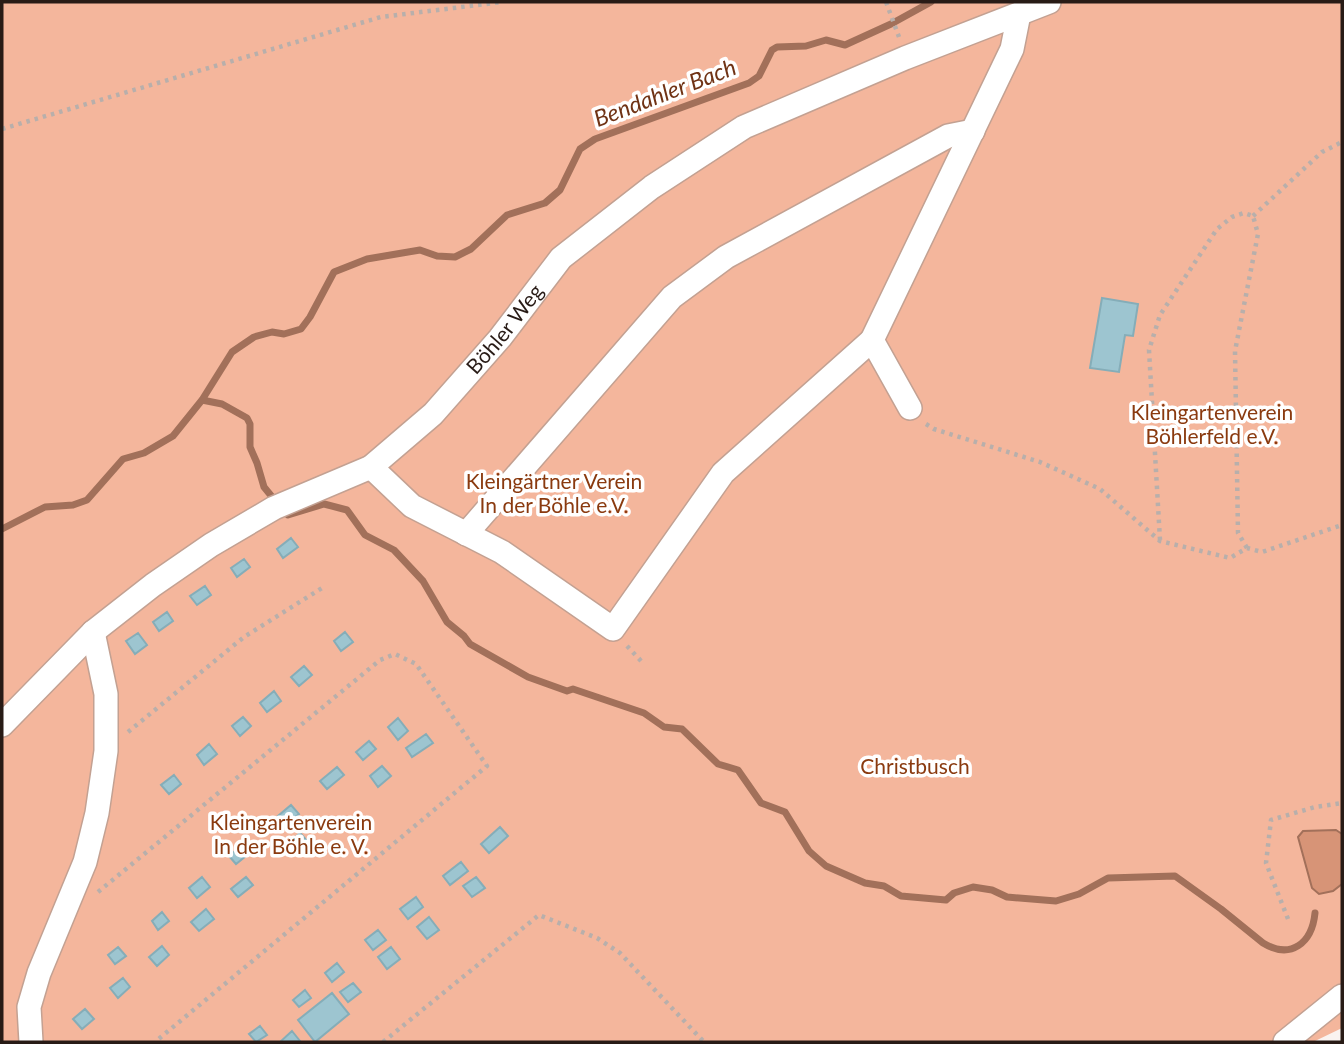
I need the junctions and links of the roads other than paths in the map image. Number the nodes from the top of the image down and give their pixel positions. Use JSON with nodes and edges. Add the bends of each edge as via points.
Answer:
{"nodes":[{"id":1,"x":1049,"y":2,"type":"edge"},
{"id":2,"x":1019,"y":14,"type":"junction"},
{"id":3,"x":973,"y":131,"type":"junction"},
{"id":4,"x":872,"y":340,"type":"junction"},
{"id":5,"x":910,"y":408,"type":"road end"},
{"id":6,"x":371,"y":467,"type":"junction"},
{"id":7,"x":466,"y":534,"type":"junction"},
{"id":8,"x":93,"y":632,"type":"junction"},
{"id":9,"x":2,"y":725,"type":"edge"},
{"id":10,"x":1342,"y":996,"type":"edge"},
{"id":11,"x":31,"y":1042,"type":"edge"},
{"id":12,"x":1285,"y":1042,"type":"edge"}],
"edges":[{"from":1,"to":2,"type":"street","name":"Böhler Weg"},
{"from":2,"to":3,"type":"street","via":[[1012,49]]},
{"from":2,"to":6,"type":"street","name":"Böhler Weg","via":[[744,127],[652,187],[561,258],[500,338],[433,414]]},
{"from":3,"to":4,"type":"street"},
{"from":3,"to":7,"type":"street","via":[[948,136],[737,251],[693,280],[614,361]]},
{"from":4,"to":5,"type":"street"},
{"from":4,"to":7,"type":"street","via":[[723,473],[612,629],[502,552]]},
{"from":6,"to":7,"type":"street","via":[[412,506]]},
{"from":6,"to":8,"type":"street","name":"Böhler Weg","via":[[243,526],[153,585]]},
{"from":8,"to":9,"type":"street","name":"Böhler Weg"},
{"from":8,"to":11,"type":"street","via":[[106,694],[106,751],[97,813],[85,862],[29,1007]]},
{"from":10,"to":12,"type":"street"}]}
